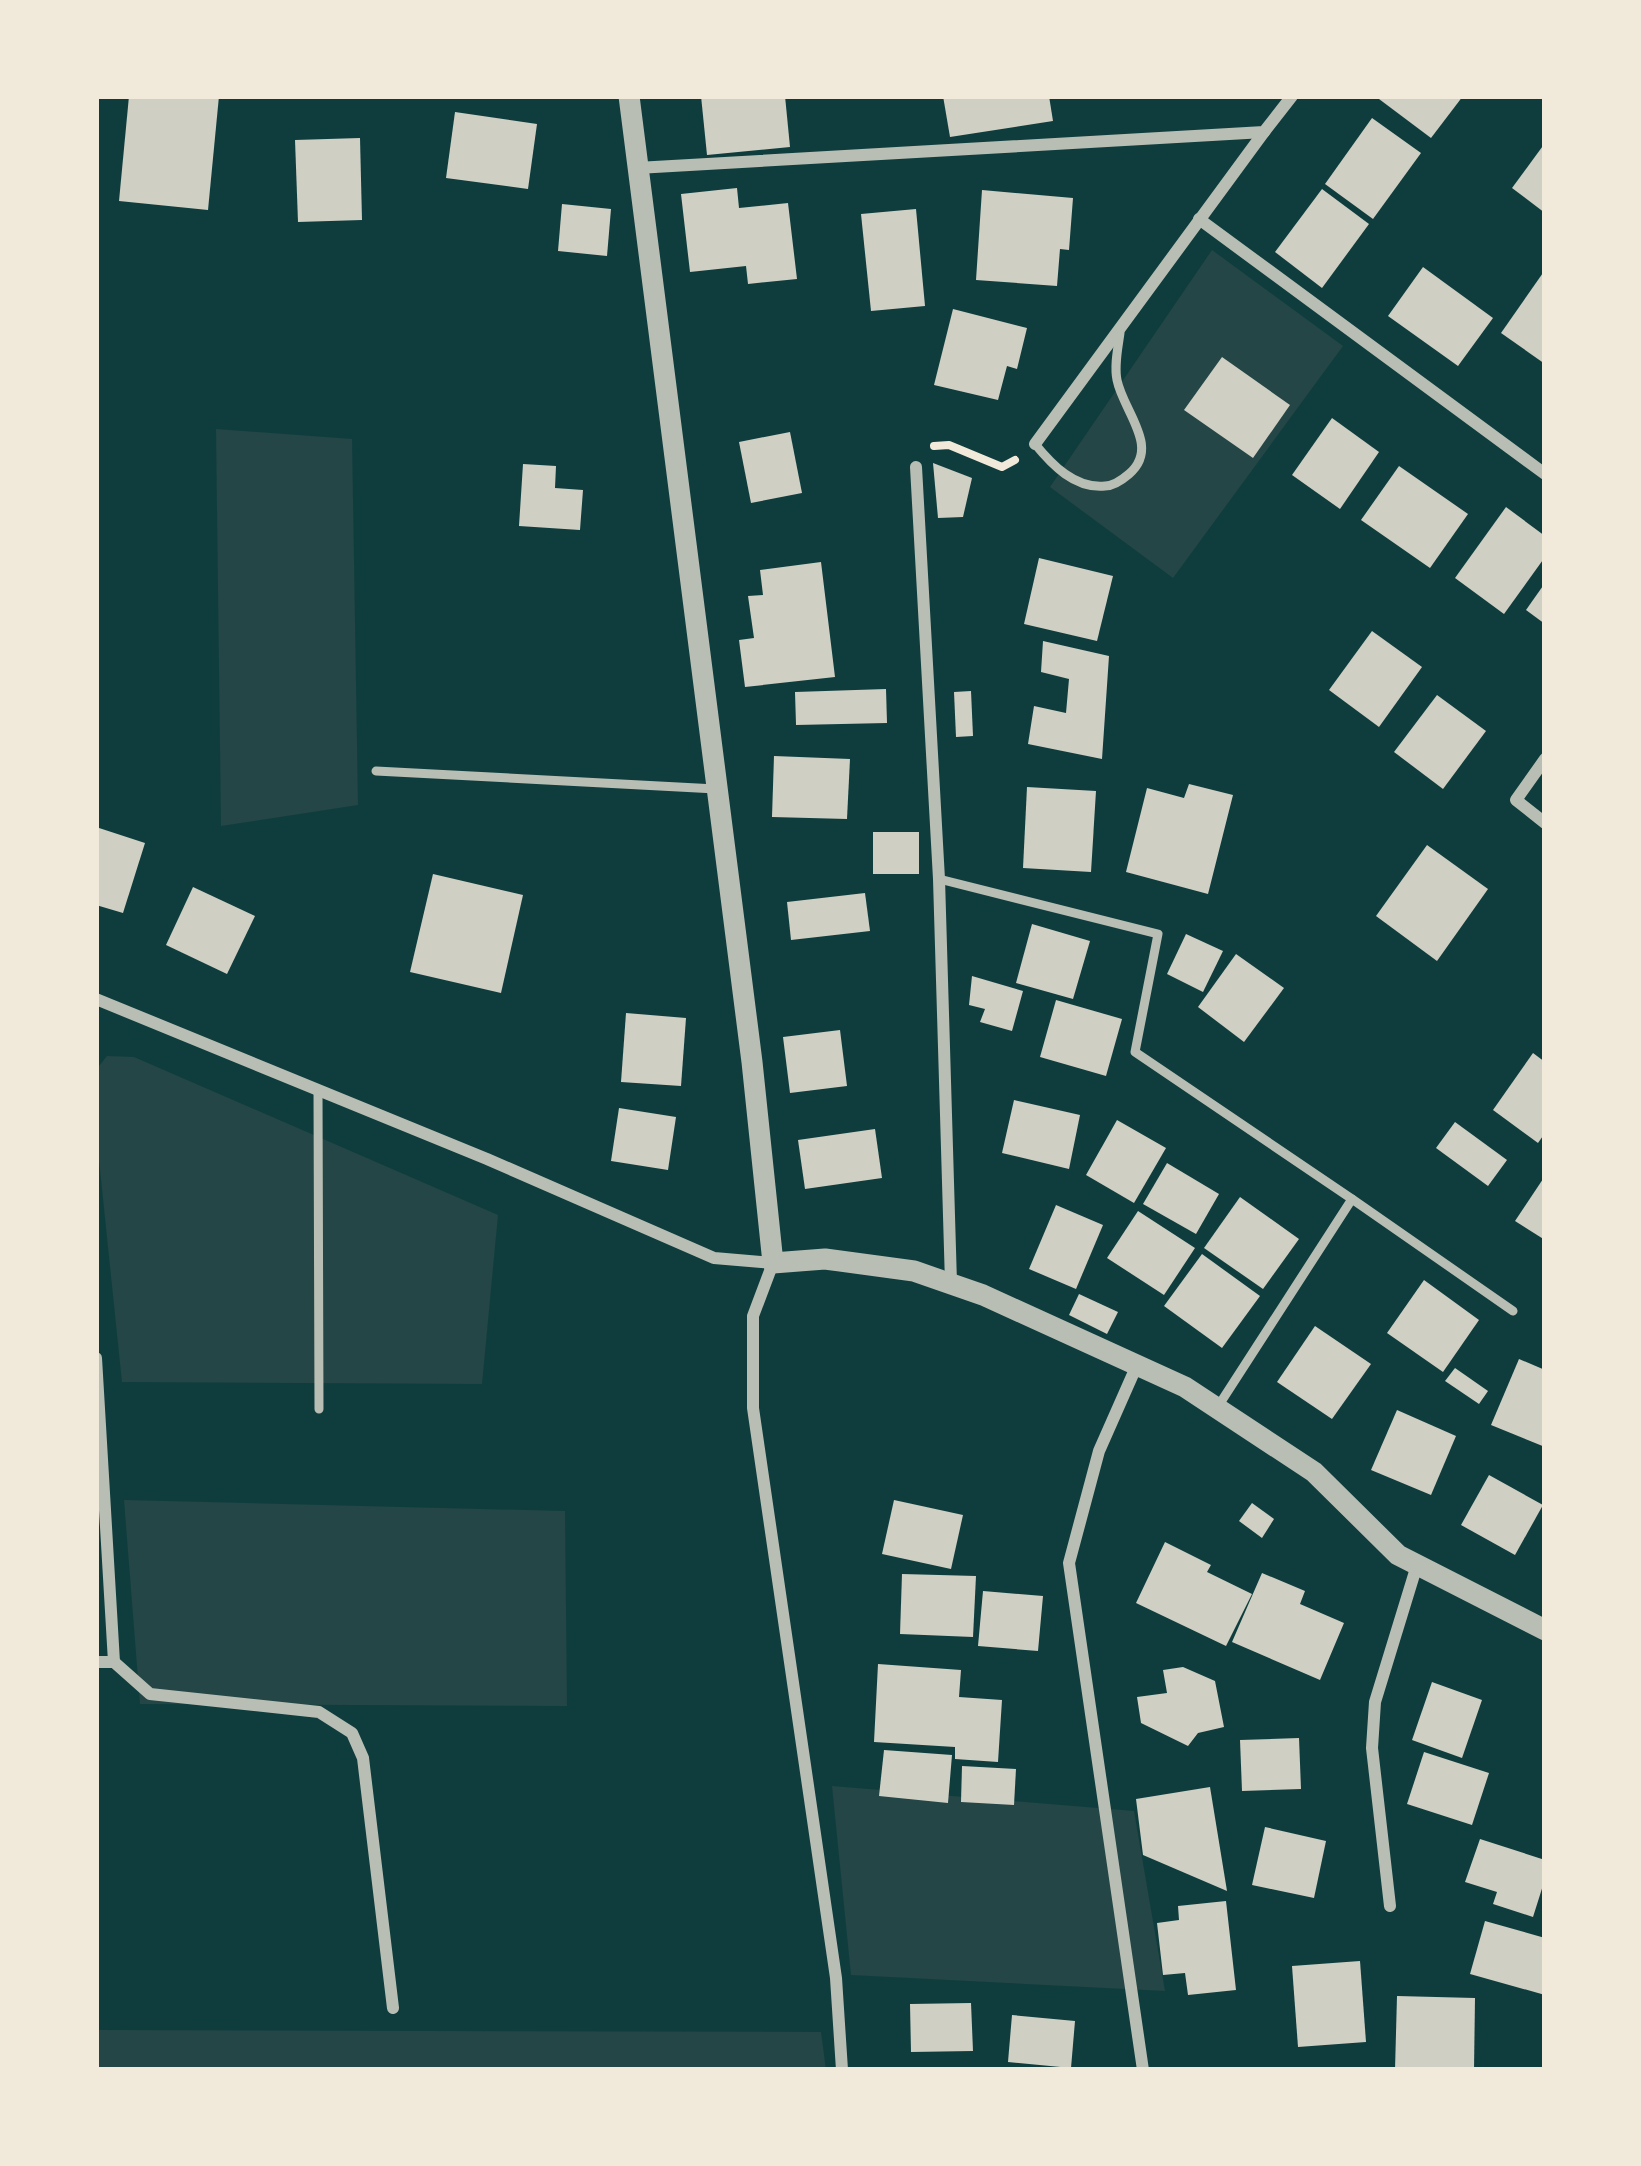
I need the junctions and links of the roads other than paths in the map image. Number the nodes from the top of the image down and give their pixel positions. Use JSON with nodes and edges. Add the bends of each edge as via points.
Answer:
{"nodes":[{"id":1,"x":629,"y":96,"type":"edge"},
{"id":2,"x":1292,"y":96,"type":"edge"},
{"id":3,"x":1264,"y":132,"type":"junction"},
{"id":4,"x":637,"y":168,"type":"junction"},
{"id":5,"x":1199,"y":219,"type":"junction"},
{"id":6,"x":1120,"y":328,"type":"junction"},
{"id":7,"x":1035,"y":444,"type":"joint"},
{"id":8,"x":916,"y":467,"type":"road end"},
{"id":9,"x":1545,"y":474,"type":"edge"},
{"id":10,"x":1545,"y":759,"type":"edge"},
{"id":11,"x":376,"y":771,"type":"dead end"},
{"id":12,"x":716,"y":789,"type":"junction"},
{"id":13,"x":1545,"y":824,"type":"edge"},
{"id":14,"x":939,"y":879,"type":"junction"},
{"id":15,"x":96,"y":999,"type":"edge"},
{"id":16,"x":318,"y":1089,"type":"junction"},
{"id":17,"x":1352,"y":1199,"type":"junction"},
{"id":18,"x":773,"y":1263,"type":"junction"},
{"id":19,"x":951,"y":1283,"type":"junction"},
{"id":20,"x":1513,"y":1311,"type":"dead end"},
{"id":21,"x":96,"y":1358,"type":"edge"},
{"id":22,"x":1137,"y":1365,"type":"junction"},
{"id":23,"x":1217,"y":1408,"type":"junction"},
{"id":24,"x":319,"y":1409,"type":"dead end"},
{"id":25,"x":1417,"y":1565,"type":"junction"},
{"id":26,"x":1545,"y":1630,"type":"edge"},
{"id":27,"x":96,"y":1662,"type":"edge"},
{"id":28,"x":114,"y":1662,"type":"junction"},
{"id":29,"x":1390,"y":1906,"type":"dead end"},
{"id":30,"x":393,"y":2008,"type":"dead end"},
{"id":31,"x":842,"y":2070,"type":"edge"},
{"id":32,"x":1142,"y":2070,"type":"edge"}],
"edges":[{"from":1,"to":4,"type":"street"},
{"from":2,"to":3,"type":"street"},
{"from":3,"to":4,"type":"street"},
{"from":3,"to":5,"type":"street"},
{"from":4,"to":12,"type":"street"},
{"from":5,"to":6,"type":"street"},
{"from":5,"to":9,"type":"street"},
{"from":6,"to":7,"type":"street"},
{"from":6,"to":7,"type":"lane","via":[[1117,382],[1142,438],[1142,459],[1110,487],[1086,485]]},
{"from":8,"to":14,"type":"street"},
{"from":10,"to":13,"type":"street","via":[[1516,800]]},
{"from":11,"to":12,"type":"lane"},
{"from":12,"to":18,"type":"street"},
{"from":14,"to":17,"type":"lane","via":[[1158,934],[1135,1052]]},
{"from":14,"to":19,"type":"street"},
{"from":15,"to":16,"type":"street"},
{"from":16,"to":18,"type":"street","via":[[714,1258]]},
{"from":16,"to":24,"type":"lane"},
{"from":17,"to":20,"type":"lane"},
{"from":17,"to":23,"type":"lane"},
{"from":18,"to":19,"type":"street","via":[[825,1259]]},
{"from":18,"to":31,"type":"street","via":[[753,1316],[754,1408],[836,1978]]},
{"from":19,"to":22,"type":"street"},
{"from":21,"to":28,"type":"street"},
{"from":22,"to":23,"type":"street"},
{"from":22,"to":32,"type":"street","via":[[1099,1451],[1069,1563]]},
{"from":23,"to":25,"type":"street","via":[[1314,1472]]},
{"from":25,"to":26,"type":"street"},
{"from":25,"to":29,"type":"street","via":[[1375,1702],[1372,1748]]},
{"from":27,"to":28,"type":"street"},
{"from":28,"to":30,"type":"street","via":[[150,1694],[320,1712],[352,1733],[363,1758]]}]}
